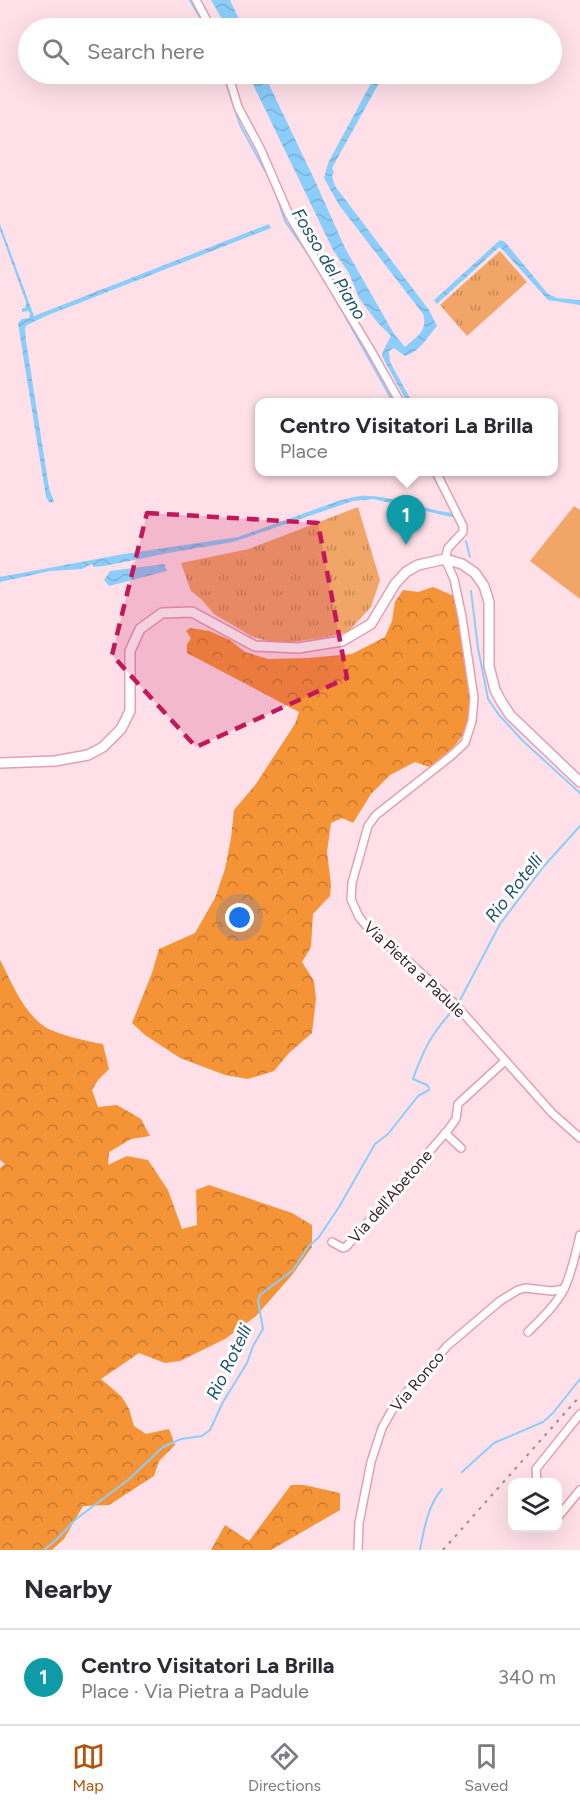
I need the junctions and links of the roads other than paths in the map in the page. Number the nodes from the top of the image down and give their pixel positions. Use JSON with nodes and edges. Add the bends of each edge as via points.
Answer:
{"nodes":[{"id":1,"x":196,"y":0,"type":"edge"},
{"id":2,"x":206,"y":18,"type":"edge"},
{"id":3,"x":231,"y":84,"type":"edge"},
{"id":4,"x":398,"y":398,"type":"edge"},
{"id":5,"x":438,"y":476,"type":"edge"},
{"id":6,"x":445,"y":559,"type":"junction"},
{"id":7,"x":0,"y":763,"type":"edge"},
{"id":8,"x":580,"y":782,"type":"edge"},
{"id":9,"x":505,"y":1061,"type":"junction"},
{"id":10,"x":445,"y":1133,"type":"junction"},
{"id":11,"x":580,"y":1138,"type":"edge"},
{"id":12,"x":461,"y":1148,"type":"dead end"},
{"id":13,"x":580,"y":1235,"type":"edge"},
{"id":14,"x":332,"y":1242,"type":"dead end"},
{"id":15,"x":564,"y":1289,"type":"junction"},
{"id":16,"x":528,"y":1332,"type":"dead end"},
{"id":17,"x":580,"y":1414,"type":"edge"},
{"id":18,"x":537,"y":1478,"type":"edge"},
{"id":19,"x":580,"y":1490,"type":"edge"},
{"id":20,"x":562,"y":1512,"type":"edge"},
{"id":21,"x":358,"y":1550,"type":"edge"}],
"edges":[{"from":1,"to":2,"type":"street"},
{"from":3,"to":4,"type":"street","via":[[289,215]]},
{"from":5,"to":6,"type":"street","via":[[463,526]]},
{"from":6,"to":7,"type":"street","via":[[406,572],[371,624],[342,641],[298,648],[255,646],[192,612],[162,613],[140,629],[130,651],[130,711],[121,729],[103,747],[55,761]]},
{"from":6,"to":8,"type":"street","via":[[462,564],[484,586],[489,602],[489,666],[501,701],[510,715]]},
{"from":6,"to":9,"type":"street","name":"Via Pietra a Padule","via":[[462,616],[474,698],[472,721],[465,743],[376,815],[368,826],[351,899],[374,935],[454,1003]]},
{"from":9,"to":10,"type":"street","name":"Via dell'Abetone","via":[[458,1104],[456,1119]]},
{"from":9,"to":11,"type":"street","name":"Via Pietra a Padule"},
{"from":10,"to":12,"type":"street"},
{"from":10,"to":14,"type":"street","name":"Via dell'Abetone","via":[[346,1247]]},
{"from":13,"to":15,"type":"street"},
{"from":15,"to":16,"type":"street"},
{"from":15,"to":21,"type":"street","name":"Via Ronco","via":[[552,1292],[525,1288],[500,1301],[447,1346],[395,1405],[382,1428],[371,1462]]},
{"from":17,"to":18,"type":"street","via":[[536,1468]]},
{"from":19,"to":20,"type":"street"}]}
